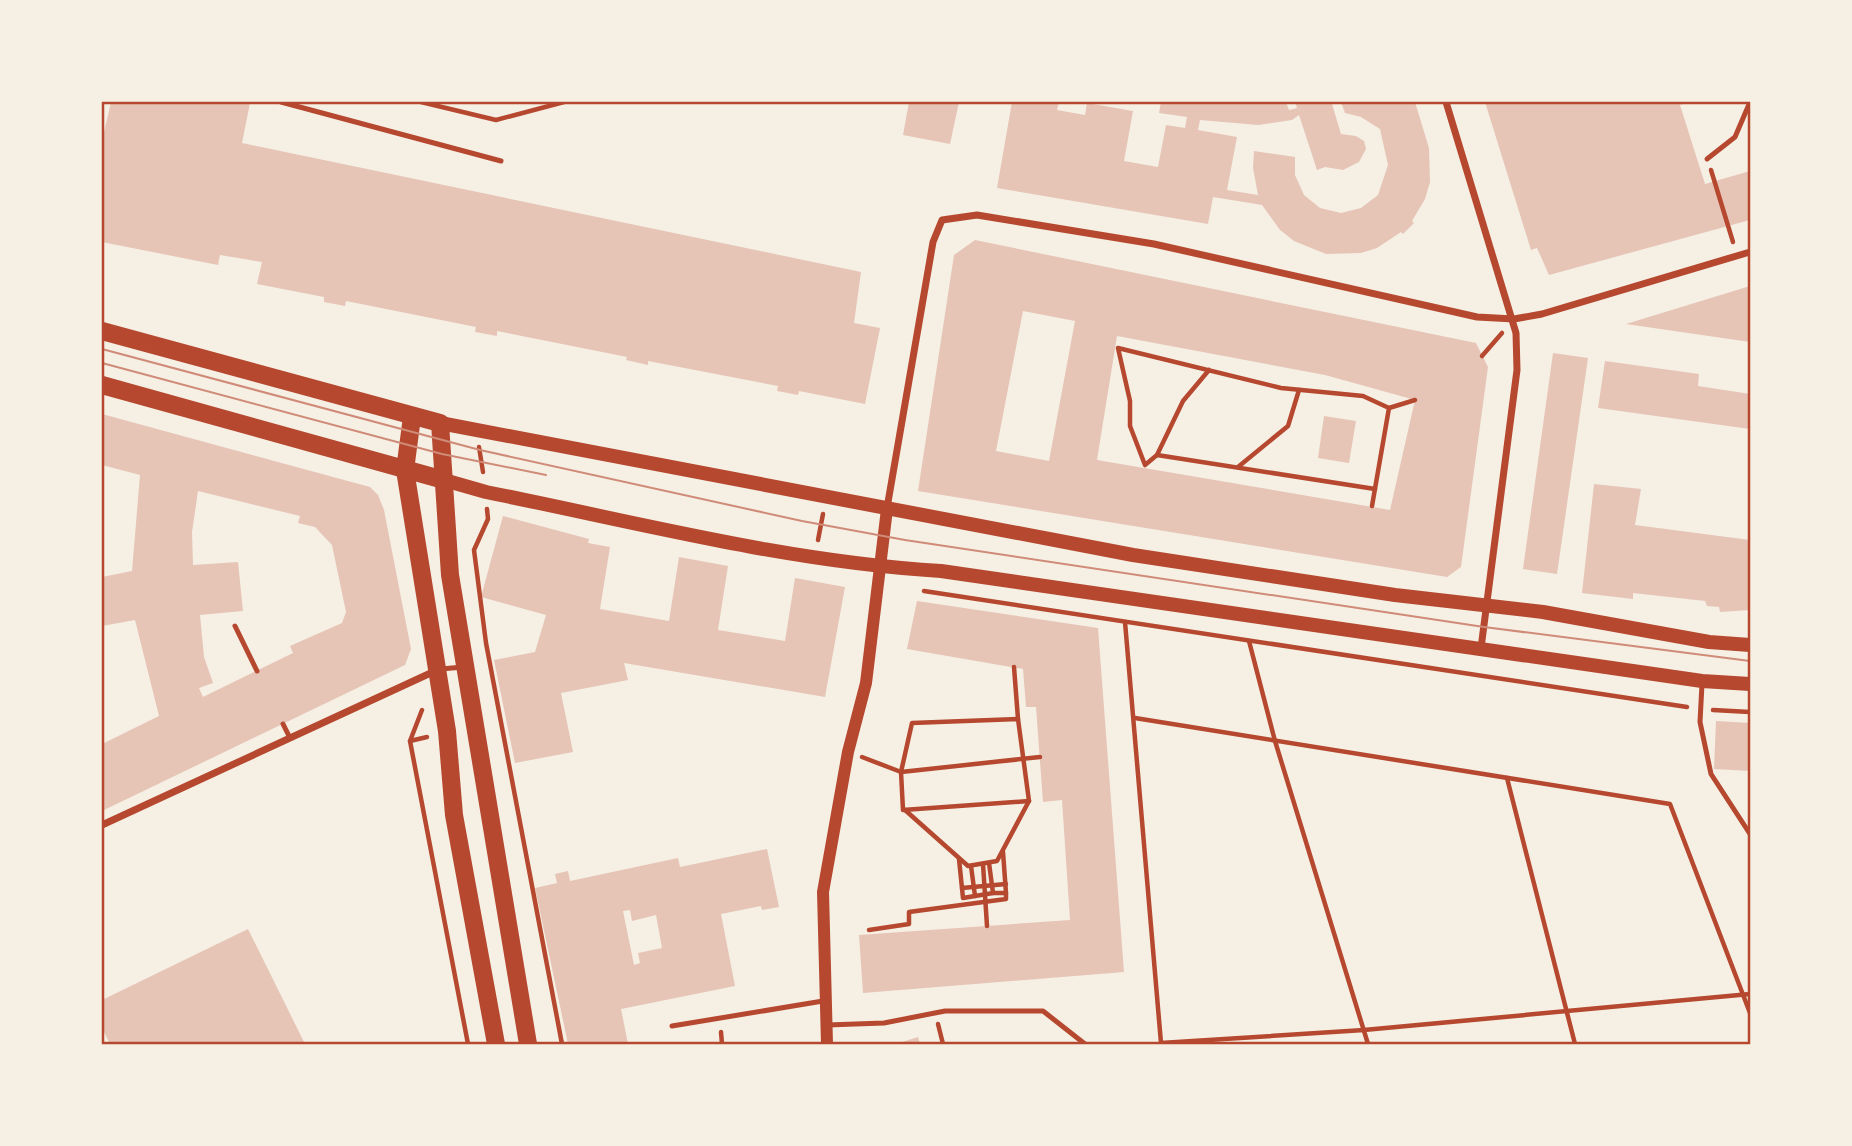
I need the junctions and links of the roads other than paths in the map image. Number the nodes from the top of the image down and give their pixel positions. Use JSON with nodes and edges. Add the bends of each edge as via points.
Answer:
{"nodes":[{"id":1,"x":281,"y":102,"type":"edge"},
{"id":2,"x":1446,"y":102,"type":"edge"},
{"id":3,"x":1751,"y":102,"type":"edge"},
{"id":4,"x":1707,"y":159,"type":"dead end"},
{"id":5,"x":501,"y":161,"type":"dead end"},
{"id":6,"x":1751,"y":252,"type":"edge"},
{"id":7,"x":1514,"y":318,"type":"junction"},
{"id":8,"x":102,"y":331,"type":"edge"},
{"id":9,"x":102,"y":385,"type":"edge"},
{"id":10,"x":412,"y":416,"type":"junction"},
{"id":11,"x":440,"y":424,"type":"junction"},
{"id":12,"x":405,"y":470,"type":"junction"},
{"id":13,"x":443,"y":480,"type":"junction"},
{"id":14,"x":887,"y":509,"type":"junction"},
{"id":15,"x":880,"y":568,"type":"junction"},
{"id":16,"x":1487,"y":606,"type":"junction"},
{"id":17,"x":235,"y":626,"type":"dead end"},
{"id":18,"x":1751,"y":645,"type":"edge"},
{"id":19,"x":1481,"y":648,"type":"junction"},
{"id":20,"x":466,"y":666,"type":"junction"},
{"id":21,"x":438,"y":670,"type":"junction"},
{"id":22,"x":257,"y":671,"type":"dead end"},
{"id":23,"x":1702,"y":681,"type":"junction"},
{"id":24,"x":1751,"y":684,"type":"edge"},
{"id":25,"x":283,"y":724,"type":"dead end"},
{"id":26,"x":290,"y":738,"type":"junction"},
{"id":27,"x":102,"y":825,"type":"edge"},
{"id":28,"x":1750,"y":834,"type":"edge"},
{"id":29,"x":823,"y":1001,"type":"junction"},
{"id":30,"x":671,"y":1026,"type":"dead end"},
{"id":31,"x":824,"y":1026,"type":"junction"},
{"id":32,"x":496,"y":1045,"type":"edge"},
{"id":33,"x":528,"y":1045,"type":"edge"},
{"id":34,"x":827,"y":1045,"type":"edge"},
{"id":35,"x":1085,"y":1045,"type":"edge"}],
"edges":[{"from":1,"to":5,"type":"lane"},
{"from":2,"to":7,"type":"street"},
{"from":3,"to":4,"type":"lane","via":[[1735,137]]},
{"from":6,"to":7,"type":"street","via":[[1542,314]]},
{"from":7,"to":14,"type":"street","via":[[1477,317],[1154,244],[977,215],[942,220],[933,242]]},
{"from":7,"to":16,"type":"street","via":[[1517,370]]},
{"from":8,"to":10,"type":"main road"},
{"from":9,"to":12,"type":"main road"},
{"from":10,"to":11,"type":"main road"},
{"from":10,"to":12,"type":"main road"},
{"from":11,"to":13,"type":"main road"},
{"from":11,"to":14,"type":"main road"},
{"from":12,"to":13,"type":"main road"},
{"from":12,"to":21,"type":"main road"},
{"from":13,"to":15,"type":"main road","via":[[734,544]]},
{"from":13,"to":20,"type":"main road","via":[[450,575]]},
{"from":14,"to":15,"type":"street"},
{"from":14,"to":16,"type":"main road","via":[[1133,555]]},
{"from":15,"to":19,"type":"main road","via":[[941,571]]},
{"from":15,"to":29,"type":"street","via":[[866,683],[848,752],[823,892]]},
{"from":16,"to":18,"type":"main road"},
{"from":16,"to":19,"type":"street"},
{"from":17,"to":22,"type":"lane"},
{"from":19,"to":23,"type":"main road"},
{"from":20,"to":21,"type":"lane"},
{"from":20,"to":33,"type":"main road"},
{"from":21,"to":26,"type":"street"},
{"from":21,"to":32,"type":"main road","via":[[454,815]]},
{"from":23,"to":24,"type":"main road"},
{"from":23,"to":28,"type":"lane","via":[[1700,722],[1711,774]]},
{"from":25,"to":26,"type":"lane"},
{"from":26,"to":27,"type":"street"},
{"from":29,"to":30,"type":"lane"},
{"from":29,"to":31,"type":"street"},
{"from":31,"to":34,"type":"street"},
{"from":31,"to":35,"type":"lane","via":[[884,1023],[945,1011],[1043,1011]]}]}
